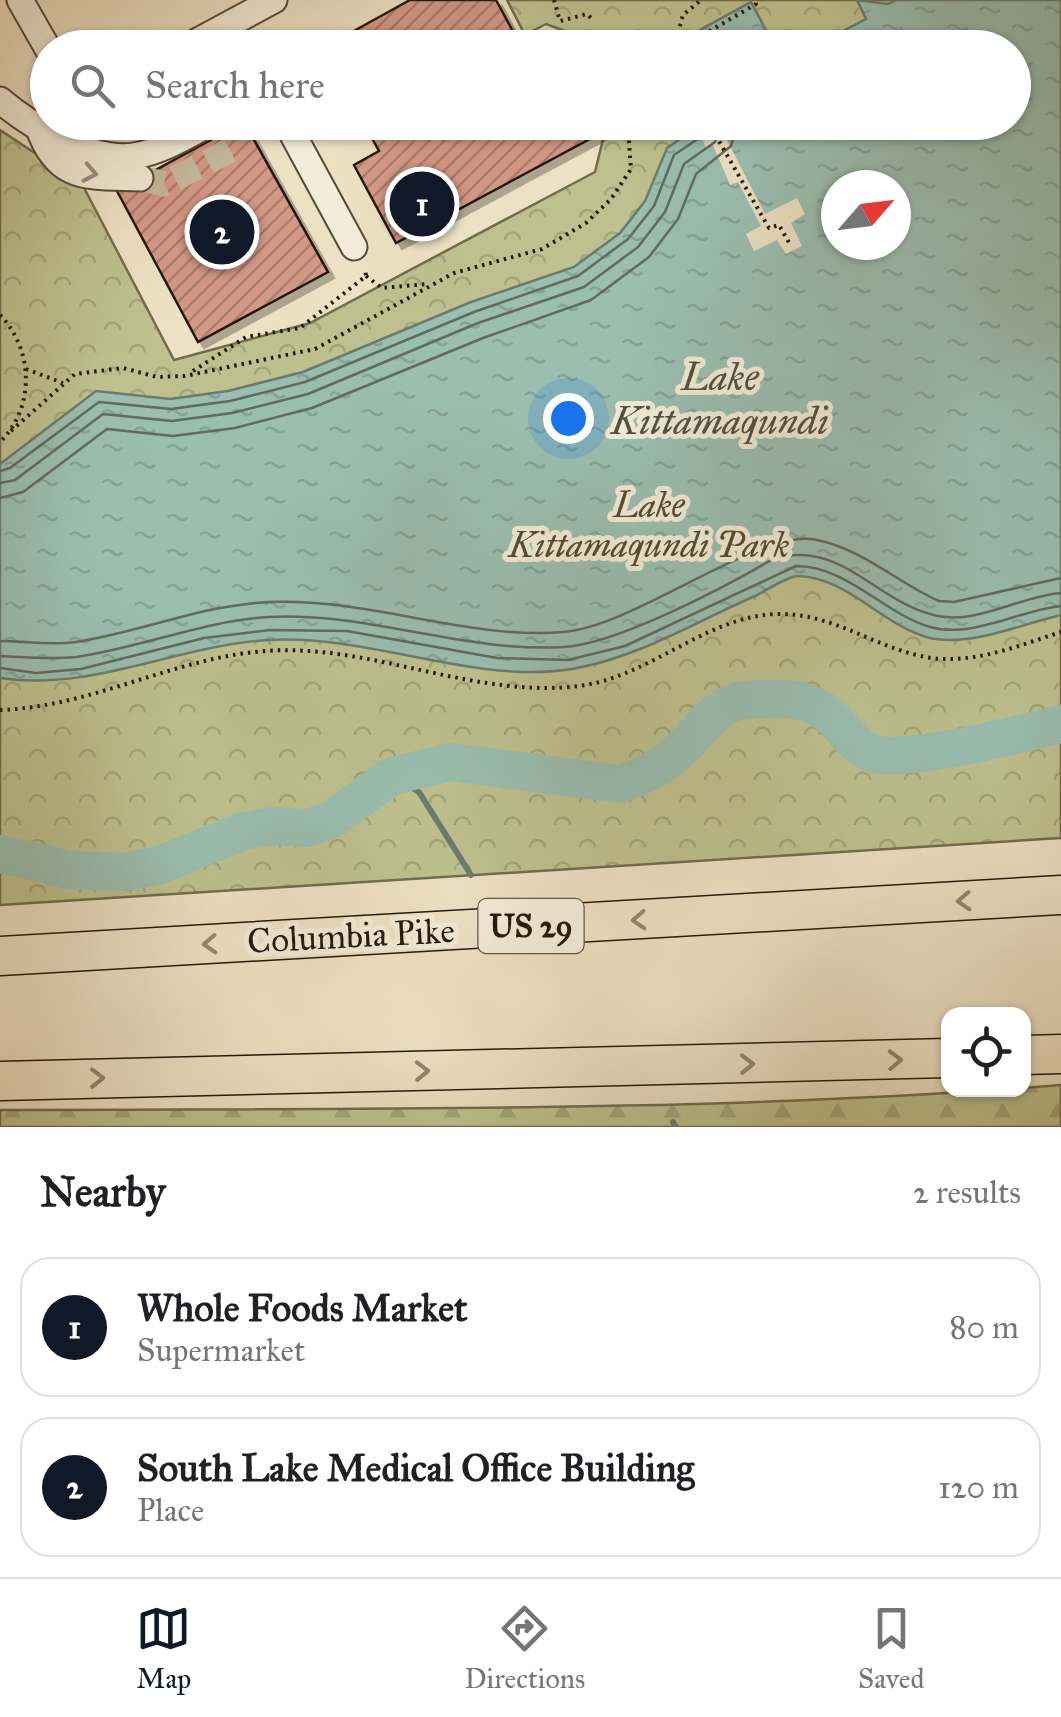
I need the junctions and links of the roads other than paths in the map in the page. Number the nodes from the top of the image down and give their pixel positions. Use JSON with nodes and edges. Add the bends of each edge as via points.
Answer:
{"nodes":[{"id":1,"x":20,"y":0,"type":"edge"},
{"id":2,"x":274,"y":0,"type":"edge"},
{"id":3,"x":37,"y":30,"type":"edge"},
{"id":4,"x":217,"y":30,"type":"edge"},
{"id":5,"x":0,"y":100,"type":"edge"},
{"id":6,"x":30,"y":114,"type":"edge"},
{"id":7,"x":46,"y":140,"type":"edge"},
{"id":8,"x":75,"y":140,"type":"edge"},
{"id":9,"x":179,"y":140,"type":"edge"},
{"id":10,"x":296,"y":140,"type":"edge"},
{"id":11,"x":140,"y":178,"type":"tunnel mouth"},
{"id":12,"x":354,"y":247,"type":"road end"},
{"id":13,"x":1061,"y":896,"type":"edge"},
{"id":14,"x":0,"y":956,"type":"edge"},
{"id":15,"x":1061,"y":1054,"type":"edge"},
{"id":16,"x":1031,"y":1056,"type":"edge"},
{"id":17,"x":941,"y":1058,"type":"edge"},
{"id":18,"x":0,"y":1080,"type":"edge"}],
"edges":[{"from":1,"to":3,"type":"lane"},
{"from":2,"to":4,"type":"lane"},
{"from":5,"to":6,"type":"lane"},
{"from":7,"to":11,"type":"lane","one_way":true,"via":[[58,166]]},
{"from":8,"to":9,"type":"lane","via":[[98,154],[133,156]]},
{"from":10,"to":12,"type":"lane"},
{"from":13,"to":14,"type":"highway","name":"Columbia Pike","number":"US 29","one_way":true},
{"from":15,"to":16,"type":"highway"},
{"from":18,"to":17,"type":"highway","one_way":true}]}
